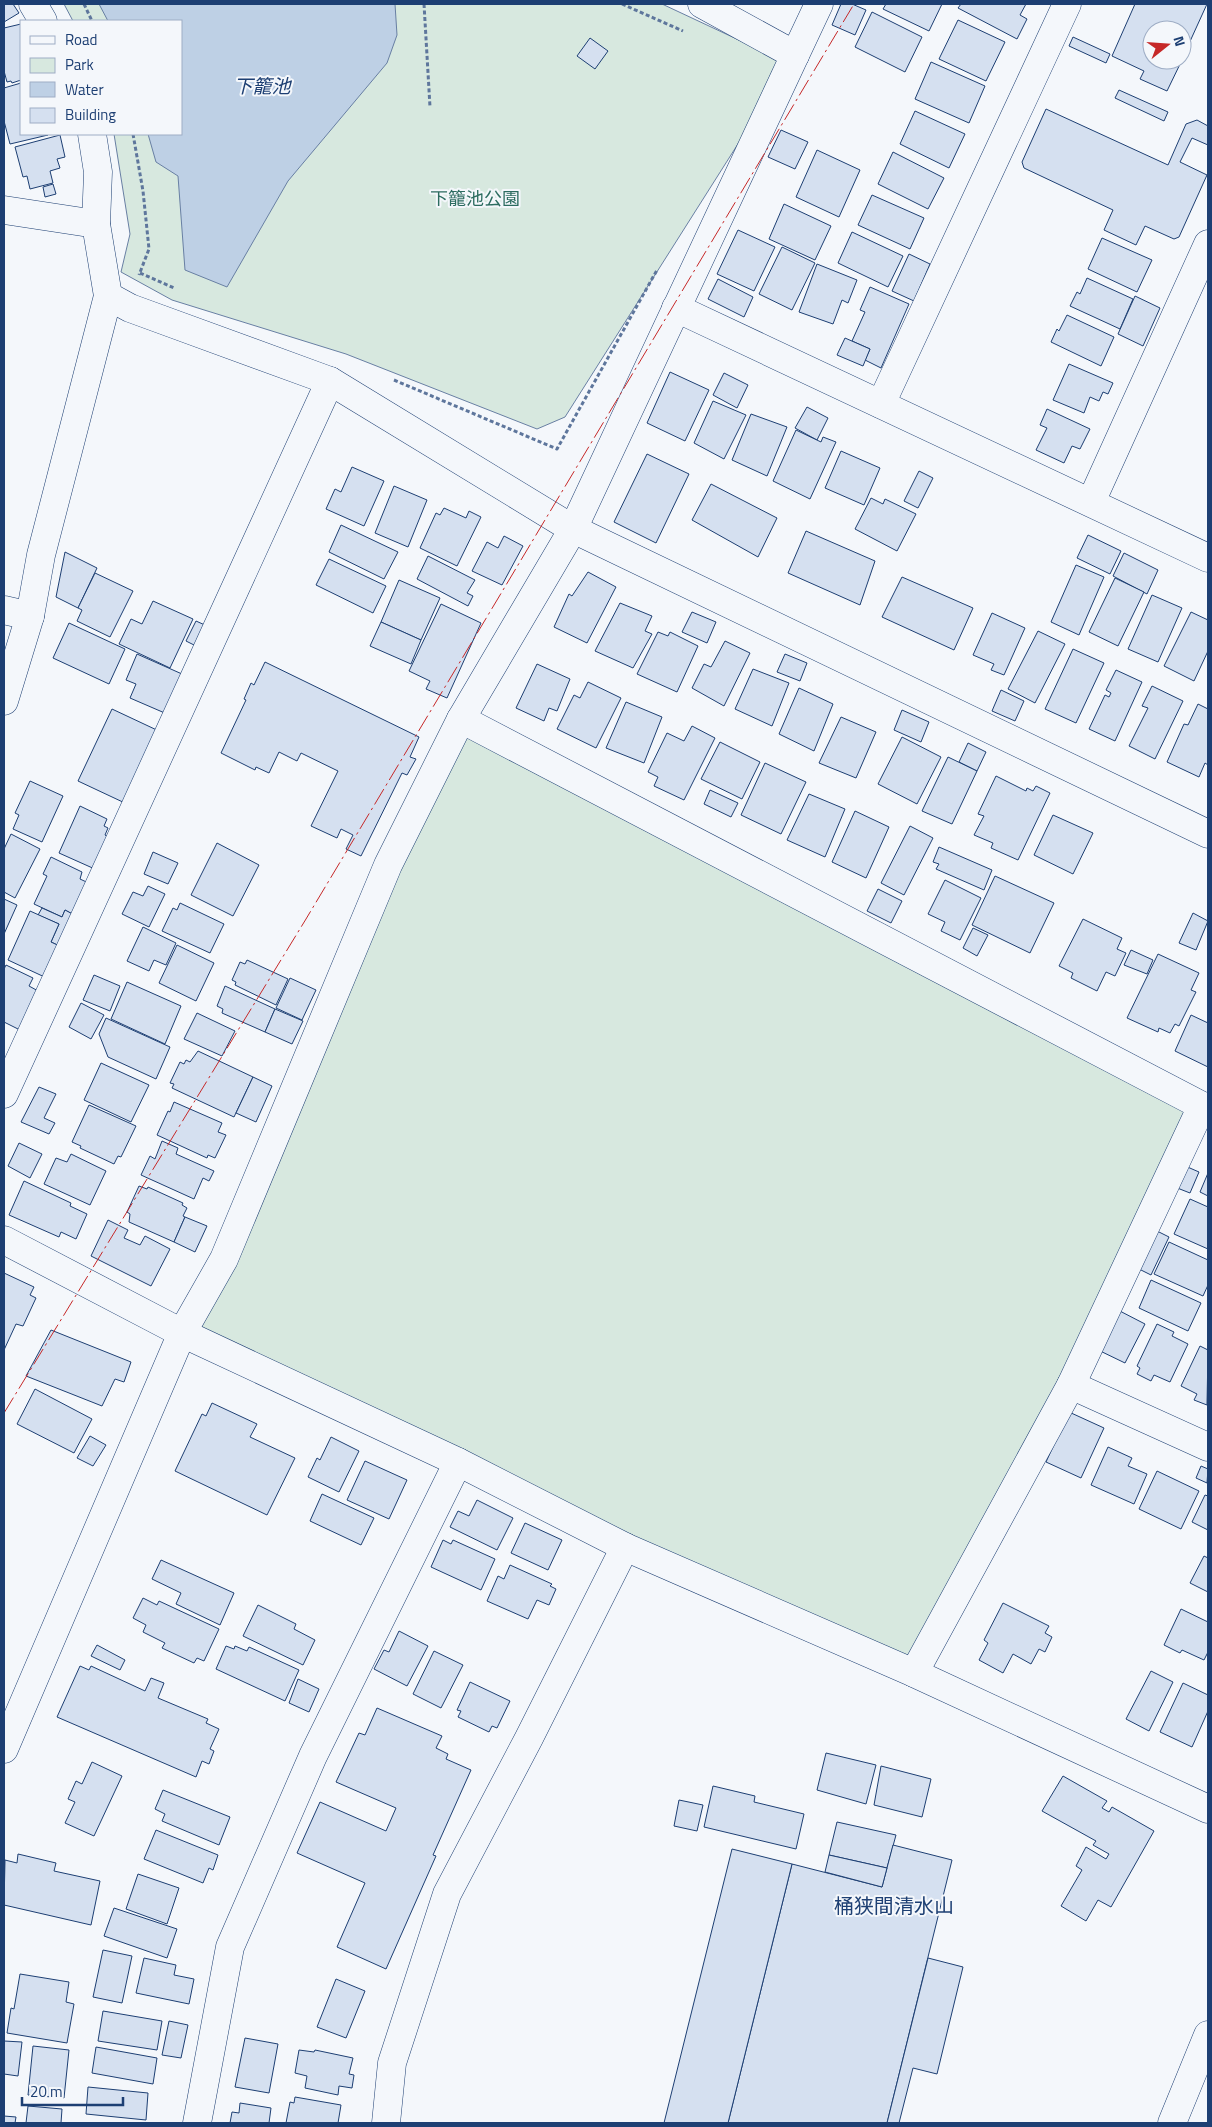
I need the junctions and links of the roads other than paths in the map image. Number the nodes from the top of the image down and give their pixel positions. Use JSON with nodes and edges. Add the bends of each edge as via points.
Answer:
{"nodes":[{"id":1,"x":33,"y":4,"type":"edge"},
{"id":2,"x":702,"y":4,"type":"edge"},
{"id":3,"x":819,"y":4,"type":"edge"},
{"id":4,"x":1067,"y":4,"type":"edge"},
{"id":5,"x":42,"y":20,"type":"edge"},
{"id":6,"x":795,"y":55,"type":"junction"},
{"id":7,"x":92,"y":135,"type":"edge"},
{"id":8,"x":4,"y":210,"type":"edge"},
{"id":9,"x":96,"y":224,"type":"junction"},
{"id":10,"x":1208,"y":244,"type":"edge"},
{"id":11,"x":119,"y":302,"type":"junction"},
{"id":12,"x":676,"y":308,"type":"junction"},
{"id":13,"x":330,"y":381,"type":"junction"},
{"id":14,"x":881,"y":404,"type":"junction"},
{"id":15,"x":1091,"y":502,"type":"junction"},
{"id":16,"x":573,"y":529,"type":"junction"},
{"id":17,"x":1208,"y":558,"type":"edge"},
{"id":18,"x":4,"y":610,"type":"edge"},
{"id":19,"x":30,"y":616,"type":"junction"},
{"id":20,"x":4,"y":702,"type":"edge"},
{"id":21,"x":461,"y":719,"type":"junction"},
{"id":22,"x":1208,"y":834,"type":"edge"},
{"id":23,"x":4,"y":1094,"type":"edge"},
{"id":24,"x":1205,"y":1108,"type":"edge"},
{"id":25,"x":4,"y":1240,"type":"edge"},
{"id":26,"x":182,"y":1332,"type":"junction"},
{"id":27,"x":1071,"y":1385,"type":"junction"},
{"id":28,"x":1208,"y":1447,"type":"edge"},
{"id":29,"x":458,"y":1462,"type":"junction"},
{"id":30,"x":625,"y":1547,"type":"junction"},
{"id":31,"x":914,"y":1673,"type":"junction"},
{"id":32,"x":4,"y":1749,"type":"edge"},
{"id":33,"x":1208,"y":1809,"type":"edge"},
{"id":34,"x":1208,"y":2035,"type":"edge"},
{"id":35,"x":197,"y":2123,"type":"edge"},
{"id":36,"x":386,"y":2123,"type":"edge"},
{"id":37,"x":1172,"y":2123,"type":"edge"}],
"edges":[{"from":1,"to":5,"type":"street"},
{"from":2,"to":6,"type":"street"},
{"from":3,"to":6,"type":"street"},
{"from":4,"to":14,"type":"street"},
{"from":6,"to":12,"type":"street"},
{"from":7,"to":9,"type":"street","via":[[98,172]]},
{"from":8,"to":9,"type":"street"},
{"from":9,"to":11,"type":"street"},
{"from":10,"to":15,"type":"street"},
{"from":11,"to":13,"type":"street"},
{"from":11,"to":19,"type":"street","via":[[41,555]]},
{"from":12,"to":14,"type":"street"},
{"from":12,"to":16,"type":"street"},
{"from":13,"to":16,"type":"street"},
{"from":13,"to":23,"type":"street"},
{"from":14,"to":15,"type":"street"},
{"from":15,"to":17,"type":"street"},
{"from":16,"to":21,"type":"street"},
{"from":16,"to":22,"type":"street"},
{"from":18,"to":19,"type":"street"},
{"from":19,"to":20,"type":"street"},
{"from":21,"to":24,"type":"street"},
{"from":21,"to":26,"type":"street","via":[[388,865],[224,1259]]},
{"from":24,"to":27,"type":"street"},
{"from":25,"to":26,"type":"street"},
{"from":26,"to":29,"type":"street"},
{"from":26,"to":32,"type":"street"},
{"from":27,"to":28,"type":"street"},
{"from":27,"to":31,"type":"street"},
{"from":29,"to":30,"type":"street"},
{"from":29,"to":35,"type":"street","via":[[313,1756],[230,1948]]},
{"from":30,"to":31,"type":"street"},
{"from":30,"to":36,"type":"street","via":[[447,1894],[392,2063]]},
{"from":31,"to":33,"type":"street"},
{"from":34,"to":37,"type":"street"}]}
